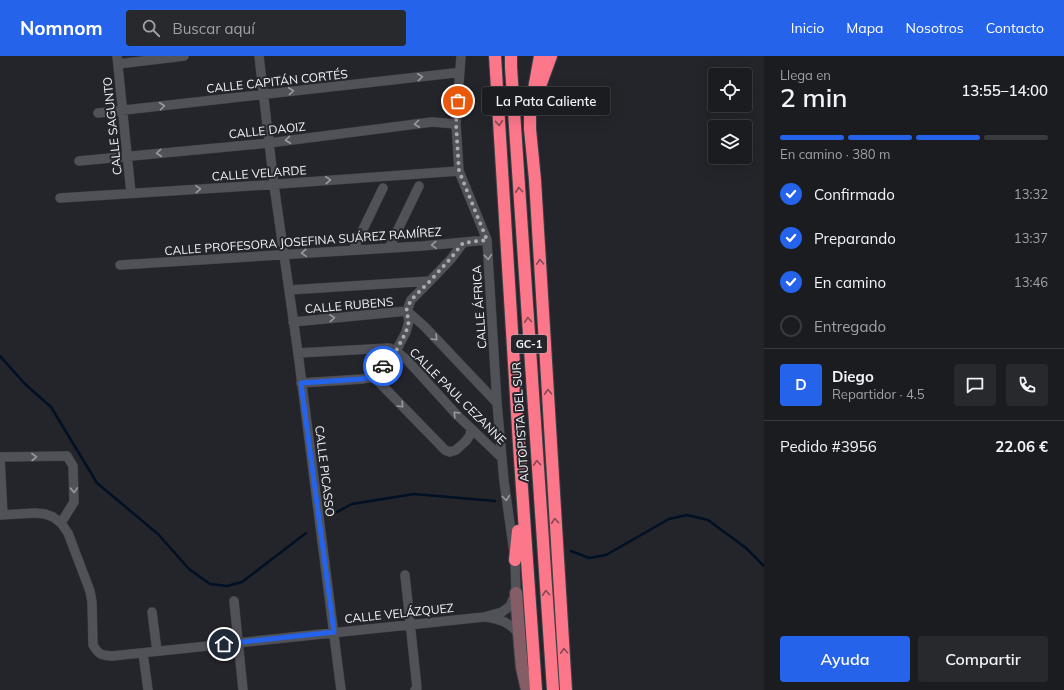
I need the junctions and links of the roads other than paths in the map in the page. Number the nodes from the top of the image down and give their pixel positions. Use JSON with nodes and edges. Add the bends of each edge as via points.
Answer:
{"nodes":[{"id":1,"x":184,"y":56,"type":"edge"},
{"id":2,"x":259,"y":56,"type":"edge"},
{"id":3,"x":461,"y":56,"type":"edge"},
{"id":4,"x":495,"y":56,"type":"edge"},
{"id":5,"x":511,"y":56,"type":"edge"},
{"id":6,"x":540,"y":56,"type":"edge"},
{"id":7,"x":551,"y":56,"type":"edge"},
{"id":8,"x":118,"y":60,"type":"edge"},
{"id":9,"x":459,"y":75,"type":"junction"},
{"id":10,"x":263,"y":94,"type":"junction"},
{"id":11,"x":123,"y":110,"type":"junction"},
{"id":12,"x":98,"y":113,"type":"dead end"},
{"id":13,"x":456,"y":124,"type":"junction"},
{"id":14,"x":530,"y":129,"type":"junction"},
{"id":15,"x":269,"y":142,"type":"junction"},
{"id":16,"x":128,"y":157,"type":"junction"},
{"id":17,"x":79,"y":161,"type":"dead end"},
{"id":18,"x":459,"y":171,"type":"junction"},
{"id":19,"x":274,"y":185,"type":"junction"},
{"id":20,"x":419,"y":186,"type":"dead end"},
{"id":21,"x":383,"y":188,"type":"dead end"},
{"id":22,"x":131,"y":193,"type":"junction"},
{"id":23,"x":60,"y":198,"type":"dead end"},
{"id":24,"x":487,"y":240,"type":"junction"},
{"id":25,"x":463,"y":243,"type":"junction"},
{"id":26,"x":389,"y":248,"type":"junction"},
{"id":27,"x":353,"y":250,"type":"junction"},
{"id":28,"x":284,"y":255,"type":"junction"},
{"id":29,"x":120,"y":265,"type":"dead end"},
{"id":30,"x":430,"y":281,"type":"junction"},
{"id":31,"x":289,"y":290,"type":"junction"},
{"id":32,"x":406,"y":311,"type":"junction"},
{"id":33,"x":293,"y":322,"type":"junction"},
{"id":34,"x":396,"y":351,"type":"junction"},
{"id":35,"x":298,"y":353,"type":"junction"},
{"id":36,"x":374,"y":376,"type":"junction"},
{"id":37,"x":301,"y":383,"type":"junction"},
{"id":38,"x":497,"y":402,"type":"junction"},
{"id":39,"x":471,"y":429,"type":"junction"},
{"id":40,"x":466,"y":441,"type":"junction"},
{"id":41,"x":484,"y":441,"type":"junction"},
{"id":42,"x":519,"y":445,"type":"junction"},
{"id":43,"x":0,"y":457,"type":"edge"},
{"id":44,"x":502,"y":458,"type":"junction"},
{"id":45,"x":2,"y":515,"type":"edge"},
{"id":46,"x":62,"y":523,"type":"junction"},
{"id":47,"x":518,"y":531,"type":"junction"},
{"id":48,"x":515,"y":560,"type":"junction"},
{"id":49,"x":405,"y":575,"type":"dead end"},
{"id":50,"x":516,"y":594,"type":"junction"},
{"id":51,"x":234,"y":601,"type":"dead end"},
{"id":52,"x":152,"y":612,"type":"dead end"},
{"id":53,"x":484,"y":617,"type":"junction"},
{"id":54,"x":411,"y":624,"type":"junction"},
{"id":55,"x":334,"y":632,"type":"junction"},
{"id":56,"x":519,"y":635,"type":"junction"},
{"id":57,"x":239,"y":642,"type":"junction"},
{"id":58,"x":157,"y":651,"type":"junction"},
{"id":59,"x":143,"y":652,"type":"junction"},
{"id":60,"x":416,"y":689,"type":"edge"},
{"id":61,"x":148,"y":690,"type":"edge"},
{"id":62,"x":244,"y":690,"type":"edge"},
{"id":63,"x":341,"y":690,"type":"edge"},
{"id":64,"x":527,"y":690,"type":"edge"},
{"id":65,"x":536,"y":690,"type":"edge"},
{"id":66,"x":553,"y":690,"type":"edge"},
{"id":67,"x":566,"y":690,"type":"edge"}],
"edges":[{"from":1,"to":8,"type":"street"},
{"from":2,"to":10,"type":"street","name":"CALLE PICASSO"},
{"from":3,"to":9,"type":"street","name":"CALLE ÁFRICA"},
{"from":4,"to":42,"type":"highway","name":"AUTOPISTA DEL SUR","number":"GC-1","one_way":true},
{"from":66,"to":5,"type":"highway","name":"AUTOPISTA DEL SUR","number":"GC-1","one_way":true},
{"from":6,"to":14,"type":"highway","via":[[531,104]]},
{"from":7,"to":14,"type":"highway","via":[[536,96]]},
{"from":8,"to":11,"type":"street","name":"CALLE SAGUNTO"},
{"from":10,"to":9,"type":"street","name":"CALLE CAPITÁN CORTÉS","one_way":true,"via":[[454,73]]},
{"from":9,"to":13,"type":"street","name":"CALLE ÁFRICA"},
{"from":11,"to":10,"type":"street","name":"CALLE CAPITÁN CORTÉS","one_way":true},
{"from":10,"to":15,"type":"street","name":"CALLE PICASSO"},
{"from":11,"to":12,"type":"street","name":"CALLE CAPITÁN CORTÉS"},
{"from":11,"to":16,"type":"street","name":"CALLE SAGUNTO"},
{"from":13,"to":15,"type":"street","name":"CALLE DAOIZ","one_way":true,"via":[[432,122]]},
{"from":13,"to":18,"type":"street","name":"CALLE ÁFRICA"},
{"from":67,"to":14,"type":"highway","one_way":true},
{"from":15,"to":16,"type":"street","name":"CALLE DAOIZ","one_way":true},
{"from":15,"to":19,"type":"street","name":"CALLE PICASSO"},
{"from":16,"to":17,"type":"street","name":"CALLE DAOIZ"},
{"from":16,"to":22,"type":"street","name":"CALLE SAGUNTO"},
{"from":19,"to":18,"type":"street","name":"CALLE VELARDE","one_way":true},
{"from":18,"to":24,"type":"street","name":"CALLE ÁFRICA"},
{"from":22,"to":19,"type":"street","name":"CALLE VELARDE","one_way":true},
{"from":19,"to":28,"type":"street","name":"CALLE PICASSO"},
{"from":20,"to":26,"type":"street"},
{"from":21,"to":27,"type":"street"},
{"from":22,"to":23,"type":"street","name":"CALLE VELARDE"},
{"from":24,"to":25,"type":"street","name":"CALLE PROFESORA JOSEFINA SUÁREZ RAMÍREZ"},
{"from":24,"to":38,"type":"street","name":"CALLE ÁFRICA","one_way":true},
{"from":25,"to":26,"type":"street","name":"CALLE PROFESORA JOSEFINA SUÁREZ RAMÍREZ","one_way":true},
{"from":25,"to":30,"type":"street"},
{"from":26,"to":27,"type":"street","name":"CALLE PROFESORA JOSEFINA SUÁREZ RAMÍREZ"},
{"from":27,"to":28,"type":"street","name":"CALLE PROFESORA JOSEFINA SUÁREZ RAMÍREZ","one_way":true},
{"from":28,"to":29,"type":"street","name":"CALLE PROFESORA JOSEFINA SUÁREZ RAMÍREZ"},
{"from":28,"to":31,"type":"street","name":"CALLE PICASSO"},
{"from":30,"to":31,"type":"street"},
{"from":30,"to":32,"type":"street","via":[[411,300]]},
{"from":31,"to":33,"type":"street","name":"CALLE PICASSO"},
{"from":33,"to":32,"type":"street","name":"CALLE RUBENS","one_way":true},
{"from":32,"to":34,"type":"street","via":[[409,321]]},
{"from":32,"to":38,"type":"street","one_way":true,"via":[[425,327]]},
{"from":33,"to":35,"type":"street","name":"CALLE PICASSO"},
{"from":34,"to":35,"type":"street","via":[[390,348]]},
{"from":34,"to":36,"type":"street"},
{"from":39,"to":34,"type":"street","name":"CALLE PAUL CEZANNE","one_way":true},
{"from":35,"to":37,"type":"street","name":"CALLE PICASSO"},
{"from":36,"to":37,"type":"street"},
{"from":36,"to":40,"type":"street","one_way":true,"via":[[445,450],[456,450]]},
{"from":37,"to":55,"type":"street","name":"CALLE PICASSO"},
{"from":38,"to":44,"type":"street","name":"CALLE ÁFRICA"},
{"from":39,"to":40,"type":"street"},
{"from":39,"to":41,"type":"street","name":"CALLE PAUL CEZANNE"},
{"from":40,"to":41,"type":"street"},
{"from":41,"to":44,"type":"street","name":"CALLE PAUL CEZANNE"},
{"from":42,"to":47,"type":"highway","via":[[516,477]]},
{"from":42,"to":65,"type":"highway","name":"AUTOPISTA DEL SUR","number":"GC-1"},
{"from":43,"to":45,"type":"street"},
{"from":43,"to":46,"type":"street","one_way":true,"via":[[67,456],[73,466],[74,502]]},
{"from":44,"to":48,"type":"street","name":"CALLE ÁFRICA","one_way":true},
{"from":45,"to":46,"type":"street","via":[[45,514]]},
{"from":46,"to":59,"type":"street","name":"CALLE VELÁZQUEZ","via":[[90,591],[93,645],[102,655]]},
{"from":47,"to":48,"type":"highway"},
{"from":47,"to":64,"type":"highway"},
{"from":48,"to":50,"type":"street","name":"CALLE ÁFRICA"},
{"from":49,"to":54,"type":"street"},
{"from":50,"to":53,"type":"street","name":"CALLE VELÁZQUEZ","via":[[510,606],[502,612]]},
{"from":50,"to":56,"type":"street"},
{"from":51,"to":57,"type":"street"},
{"from":52,"to":58,"type":"street"},
{"from":53,"to":54,"type":"street","name":"CALLE VELÁZQUEZ"},
{"from":53,"to":56,"type":"street","name":"CALLE VELÁZQUEZ","via":[[507,623]]},
{"from":54,"to":55,"type":"street","name":"CALLE VELÁZQUEZ"},
{"from":54,"to":60,"type":"street"},
{"from":55,"to":57,"type":"street","name":"CALLE VELÁZQUEZ"},
{"from":55,"to":63,"type":"street","name":"CALLE PICASSO"},
{"from":56,"to":64,"type":"street"},
{"from":57,"to":58,"type":"street","name":"CALLE VELÁZQUEZ"},
{"from":57,"to":62,"type":"street"},
{"from":58,"to":59,"type":"street","name":"CALLE VELÁZQUEZ"},
{"from":59,"to":61,"type":"street"}]}
